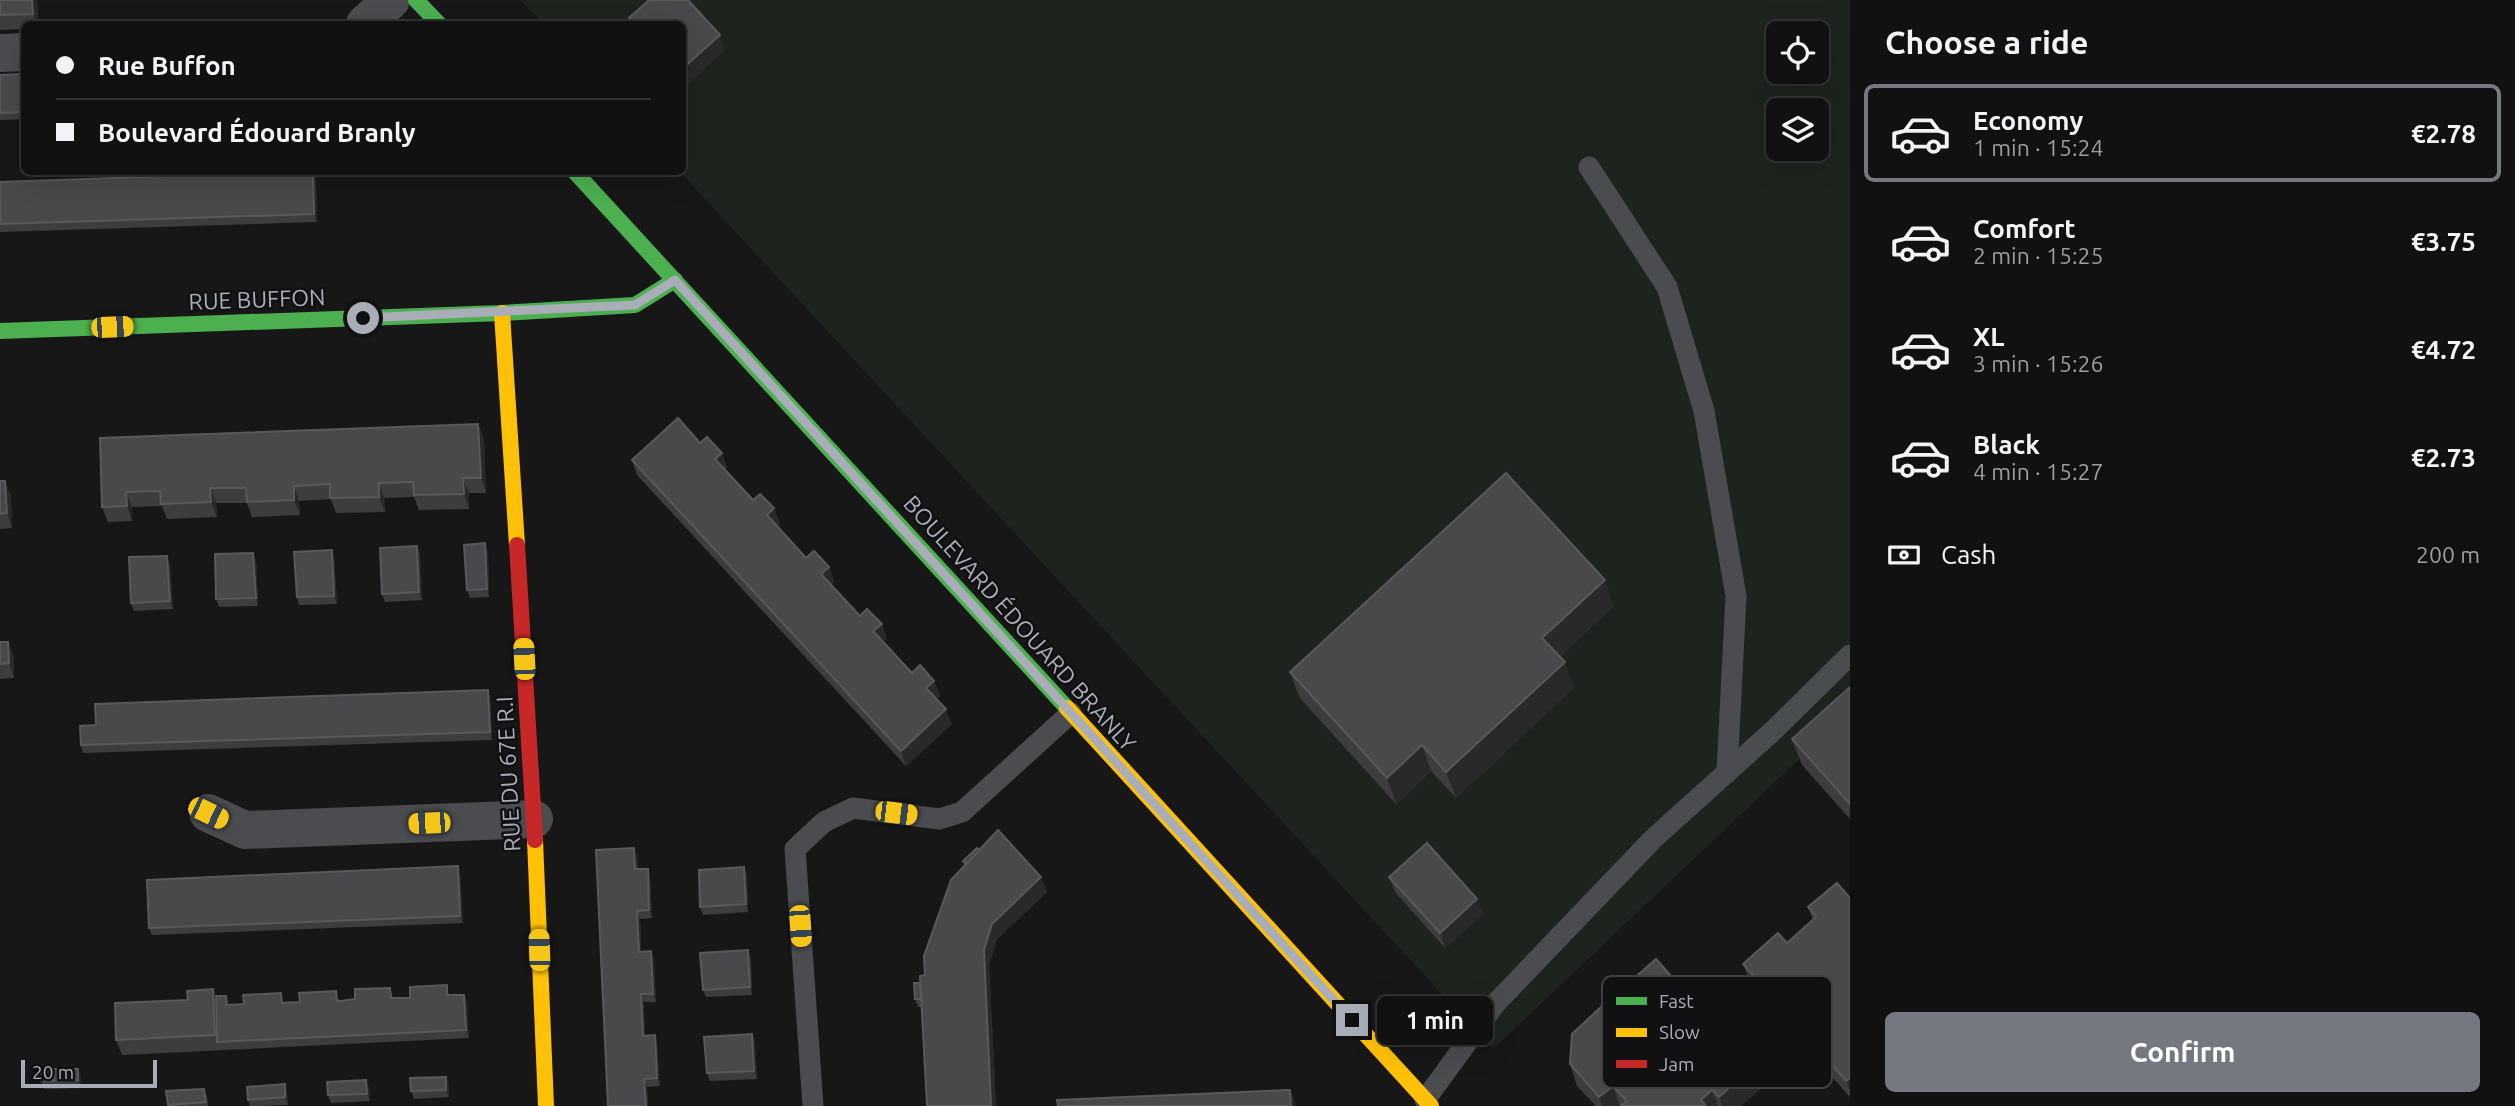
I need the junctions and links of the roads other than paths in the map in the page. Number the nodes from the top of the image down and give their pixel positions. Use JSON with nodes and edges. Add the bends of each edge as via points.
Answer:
{"nodes":[{"id":1,"x":391,"y":0,"type":"edge"},
{"id":2,"x":416,"y":0,"type":"edge"},
{"id":3,"x":368,"y":21,"type":"edge"},
{"id":4,"x":436,"y":21,"type":"edge"},
{"id":5,"x":21,"y":52,"type":"edge"},
{"id":6,"x":0,"y":53,"type":"edge"},
{"id":7,"x":1589,"y":167,"type":"dead end"},
{"id":8,"x":578,"y":175,"type":"edge"},
{"id":9,"x":675,"y":280,"type":"junction"},
{"id":10,"x":502,"y":313,"type":"junction"},
{"id":11,"x":0,"y":331,"type":"edge"},
{"id":12,"x":1850,"y":655,"type":"edge"},
{"id":13,"x":1071,"y":713,"type":"junction"},
{"id":14,"x":1727,"y":772,"type":"junction"},
{"id":15,"x":208,"y":813,"type":"dead end"},
{"id":16,"x":534,"y":819,"type":"junction"},
{"id":17,"x":1428,"y":1103,"type":"edge"},
{"id":18,"x":545,"y":1106,"type":"edge"},
{"id":19,"x":813,"y":1106,"type":"edge"}],
"edges":[{"from":1,"to":3,"type":"street"},
{"from":2,"to":4,"type":"street"},
{"from":5,"to":6,"type":"street"},
{"from":7,"to":14,"type":"lane","via":[[1667,287],[1704,411],[1736,596]]},
{"from":8,"to":9,"type":"street","name":"BOULEVARD ÉDOUARD BRANLY"},
{"from":9,"to":10,"type":"street","name":"RUE BUFFON","via":[[635,305]]},
{"from":9,"to":13,"type":"street","name":"BOULEVARD ÉDOUARD BRANLY"},
{"from":10,"to":11,"type":"street","name":"RUE BUFFON"},
{"from":10,"to":16,"type":"street","name":"RUE DU 67E R.I"},
{"from":12,"to":14,"type":"lane"},
{"from":13,"to":17,"type":"street","name":"BOULEVARD ÉDOUARD BRANLY"},
{"from":13,"to":19,"type":"lane","via":[[962,812],[939,819],[853,808],[824,822],[795,849]]},
{"from":14,"to":17,"type":"lane","via":[[1653,839],[1494,1004]]},
{"from":15,"to":16,"type":"street","via":[[245,830]]},
{"from":16,"to":18,"type":"street","name":"RUE DU 67E R.I"}]}
